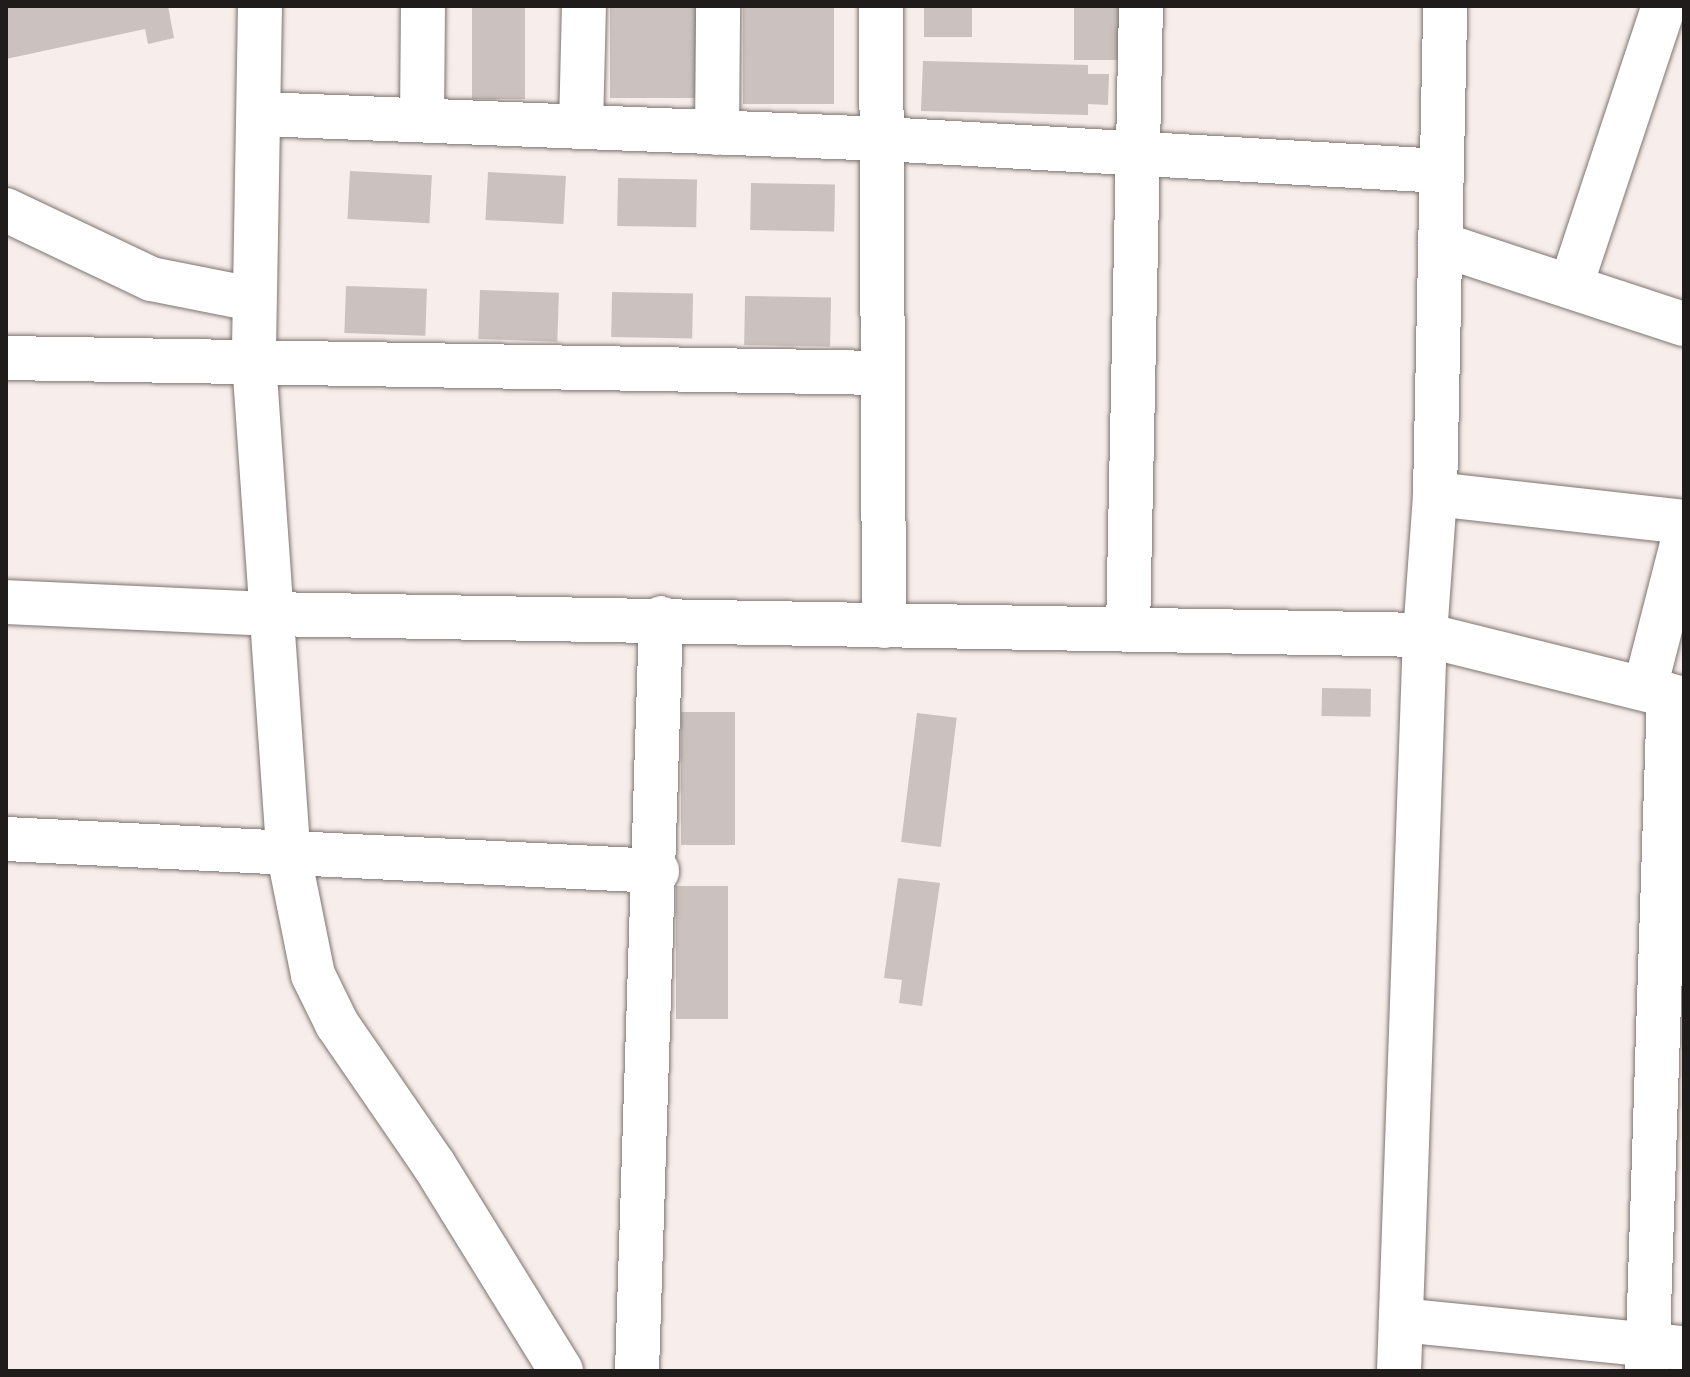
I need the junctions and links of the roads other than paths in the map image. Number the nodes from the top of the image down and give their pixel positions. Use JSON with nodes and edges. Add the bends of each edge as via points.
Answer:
{"nodes":[{"id":1,"x":260,"y":6,"type":"edge"},
{"id":2,"x":423,"y":6,"type":"edge"},
{"id":3,"x":584,"y":6,"type":"edge"},
{"id":4,"x":718,"y":6,"type":"edge"},
{"id":5,"x":881,"y":6,"type":"edge"},
{"id":6,"x":1141,"y":6,"type":"edge"},
{"id":7,"x":1445,"y":6,"type":"edge"},
{"id":8,"x":1664,"y":6,"type":"edge"},
{"id":9,"x":261,"y":114,"type":"junction"},
{"id":10,"x":422,"y":120,"type":"junction"},
{"id":11,"x":581,"y":127,"type":"junction"},
{"id":12,"x":717,"y":133,"type":"junction"},
{"id":13,"x":883,"y":139,"type":"junction"},
{"id":14,"x":1137,"y":154,"type":"junction"},
{"id":15,"x":1441,"y":171,"type":"junction"},
{"id":16,"x":6,"y":210,"type":"edge"},
{"id":17,"x":1440,"y":244,"type":"junction"},
{"id":18,"x":1571,"y":285,"type":"junction"},
{"id":19,"x":252,"y":299,"type":"junction"},
{"id":20,"x":1684,"y":324,"type":"edge"},
{"id":21,"x":6,"y":358,"type":"edge"},
{"id":22,"x":254,"y":361,"type":"junction"},
{"id":23,"x":881,"y":373,"type":"junction"},
{"id":24,"x":1435,"y":494,"type":"junction"},
{"id":25,"x":1683,"y":539,"type":"edge"},
{"id":26,"x":6,"y":602,"type":"edge"},
{"id":27,"x":268,"y":614,"type":"junction"},
{"id":28,"x":661,"y":618,"type":"junction"},
{"id":29,"x":884,"y":626,"type":"junction"},
{"id":30,"x":1128,"y":630,"type":"junction"},
{"id":31,"x":1425,"y":635,"type":"junction"},
{"id":32,"x":1666,"y":694,"type":"edge"},
{"id":33,"x":6,"y":839,"type":"edge"},
{"id":34,"x":288,"y":851,"type":"junction"},
{"id":35,"x":657,"y":871,"type":"junction"},
{"id":36,"x":1671,"y":963,"type":"edge"},
{"id":37,"x":1401,"y":1320,"type":"junction"},
{"id":38,"x":1660,"y":1354,"type":"edge"},
{"id":39,"x":561,"y":1371,"type":"edge"},
{"id":40,"x":637,"y":1371,"type":"edge"},
{"id":41,"x":1399,"y":1371,"type":"edge"}],
"edges":[{"from":1,"to":9,"type":"street"},
{"from":2,"to":10,"type":"street"},
{"from":3,"to":11,"type":"street"},
{"from":4,"to":12,"type":"street"},
{"from":5,"to":13,"type":"street"},
{"from":6,"to":14,"type":"street"},
{"from":7,"to":15,"type":"street"},
{"from":8,"to":18,"type":"street"},
{"from":9,"to":10,"type":"street"},
{"from":9,"to":19,"type":"street"},
{"from":10,"to":11,"type":"street"},
{"from":11,"to":12,"type":"street"},
{"from":12,"to":13,"type":"street"},
{"from":13,"to":14,"type":"street"},
{"from":13,"to":23,"type":"street"},
{"from":14,"to":15,"type":"street"},
{"from":14,"to":30,"type":"street"},
{"from":15,"to":17,"type":"street"},
{"from":16,"to":19,"type":"street","via":[[151,279]]},
{"from":17,"to":18,"type":"street"},
{"from":17,"to":24,"type":"street"},
{"from":18,"to":20,"type":"street"},
{"from":19,"to":22,"type":"street"},
{"from":21,"to":22,"type":"street"},
{"from":22,"to":23,"type":"street"},
{"from":22,"to":27,"type":"street"},
{"from":23,"to":29,"type":"street"},
{"from":24,"to":25,"type":"street"},
{"from":24,"to":31,"type":"street"},
{"from":25,"to":32,"type":"street"},
{"from":26,"to":27,"type":"street"},
{"from":27,"to":28,"type":"street"},
{"from":27,"to":34,"type":"street"},
{"from":28,"to":29,"type":"street"},
{"from":28,"to":35,"type":"street"},
{"from":29,"to":30,"type":"street"},
{"from":30,"to":31,"type":"street"},
{"from":31,"to":32,"type":"street"},
{"from":31,"to":37,"type":"street"},
{"from":32,"to":36,"type":"street"},
{"from":33,"to":34,"type":"street"},
{"from":34,"to":35,"type":"street"},
{"from":34,"to":39,"type":"street","via":[[313,975],[337,1024],[434,1165]]},
{"from":35,"to":40,"type":"street"},
{"from":36,"to":38,"type":"street"},
{"from":37,"to":38,"type":"street"},
{"from":37,"to":41,"type":"street"}]}
